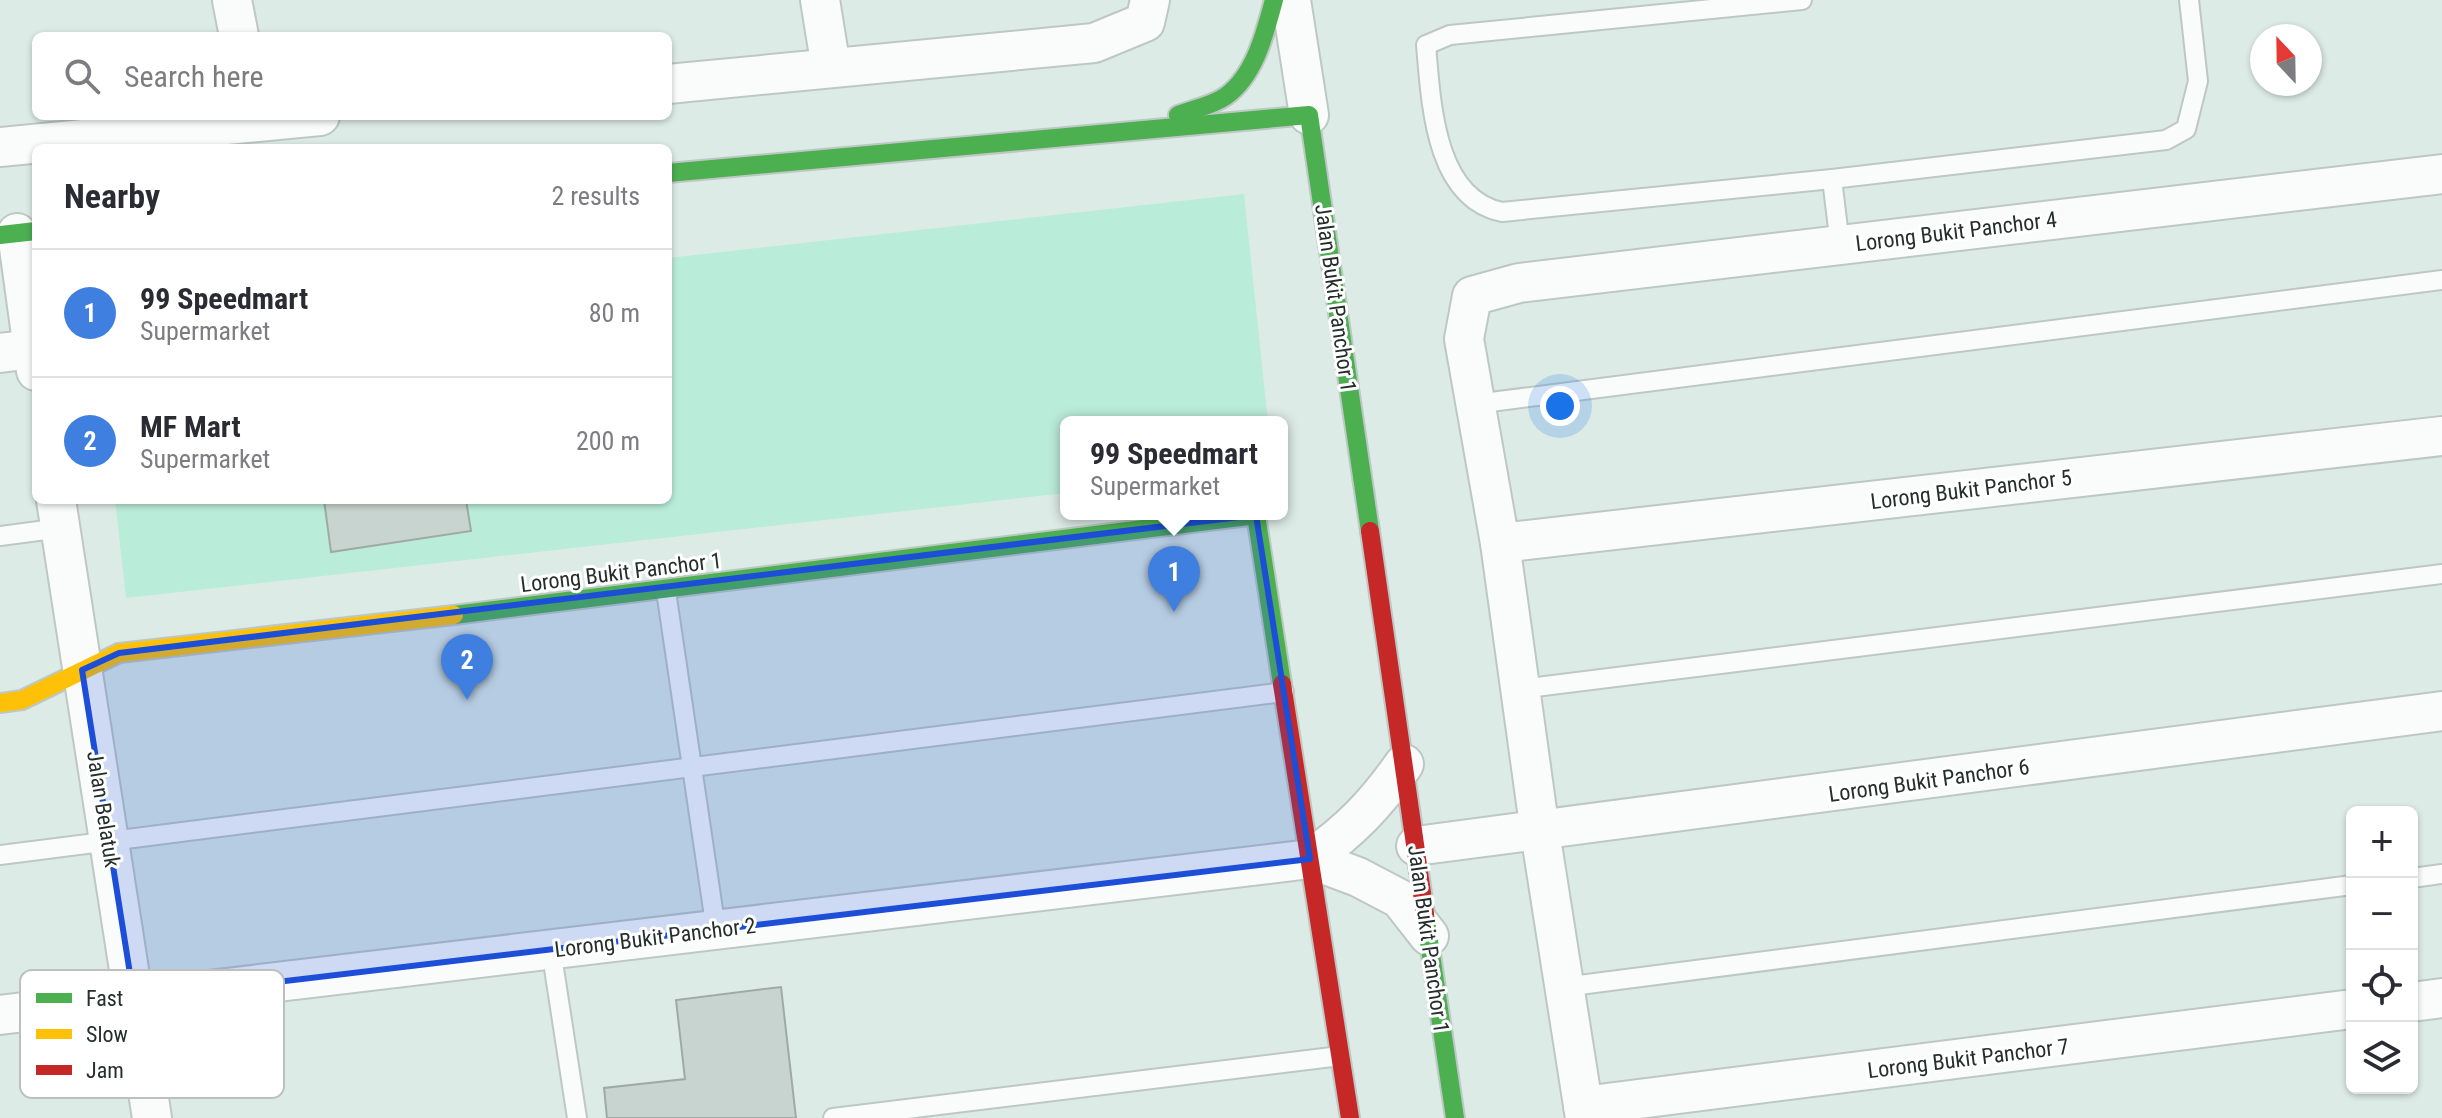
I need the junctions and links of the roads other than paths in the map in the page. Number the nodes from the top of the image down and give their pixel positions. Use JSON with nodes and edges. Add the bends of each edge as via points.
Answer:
{"nodes":[{"id":1,"x":232,"y":0,"type":"edge"},
{"id":2,"x":820,"y":0,"type":"edge"},
{"id":3,"x":1274,"y":0,"type":"edge"},
{"id":4,"x":1291,"y":0,"type":"edge"},
{"id":5,"x":1802,"y":0,"type":"edge"},
{"id":6,"x":2189,"y":0,"type":"edge"},
{"id":7,"x":1148,"y":11,"type":"edge"},
{"id":8,"x":238,"y":32,"type":"edge"},
{"id":9,"x":831,"y":68,"type":"junction"},
{"id":10,"x":672,"y":84,"type":"edge"},
{"id":11,"x":1309,"y":115,"type":"junction"},
{"id":12,"x":246,"y":120,"type":"edge"},
{"id":13,"x":1142,"y":129,"type":"junction"},
{"id":14,"x":0,"y":147,"type":"edge"},
{"id":15,"x":672,"y":173,"type":"edge"},
{"id":16,"x":2442,"y":174,"type":"edge"},
{"id":17,"x":1832,"y":179,"type":"junction"},
{"id":18,"x":18,"y":233,"type":"edge"},
{"id":19,"x":1840,"y":245,"type":"junction"},
{"id":20,"x":2442,"y":280,"type":"edge"},
{"id":21,"x":23,"y":358,"type":"edge"},
{"id":22,"x":1475,"y":404,"type":"junction"},
{"id":23,"x":2442,"y":436,"type":"edge"},
{"id":24,"x":59,"y":514,"type":"edge"},
{"id":25,"x":1217,"y":520,"type":"edge"},
{"id":26,"x":1257,"y":520,"type":"edge"},
{"id":27,"x":0,"y":536,"type":"edge"},
{"id":28,"x":1500,"y":543,"type":"junction"},
{"id":29,"x":2442,"y":574,"type":"edge"},
{"id":30,"x":666,"y":591,"type":"junction"},
{"id":31,"x":82,"y":670,"type":"junction"},
{"id":32,"x":1520,"y":689,"type":"junction"},
{"id":33,"x":1284,"y":692,"type":"junction"},
{"id":34,"x":0,"y":703,"type":"edge"},
{"id":35,"x":2442,"y":711,"type":"edge"},
{"id":36,"x":1404,"y":764,"type":"junction"},
{"id":37,"x":691,"y":767,"type":"junction"},
{"id":38,"x":1540,"y":832,"type":"junction"},
{"id":39,"x":109,"y":842,"type":"junction"},
{"id":40,"x":1416,"y":846,"type":"junction"},
{"id":41,"x":0,"y":855,"type":"edge"},
{"id":42,"x":1310,"y":859,"type":"junction"},
{"id":43,"x":2442,"y":874,"type":"edge"},
{"id":44,"x":2418,"y":877,"type":"edge"},
{"id":45,"x":2346,"y":886,"type":"edge"},
{"id":46,"x":716,"y":930,"type":"junction"},
{"id":47,"x":1429,"y":936,"type":"junction"},
{"id":48,"x":551,"y":949,"type":"junction"},
{"id":49,"x":129,"y":970,"type":"edge"},
{"id":50,"x":284,"y":981,"type":"edge"},
{"id":51,"x":1564,"y":987,"type":"junction"},
{"id":52,"x":2442,"y":998,"type":"edge"},
{"id":53,"x":2418,"y":1001,"type":"edge"},
{"id":54,"x":2346,"y":1010,"type":"edge"},
{"id":55,"x":20,"y":1013,"type":"edge"},
{"id":56,"x":0,"y":1015,"type":"edge"},
{"id":57,"x":1340,"y":1056,"type":"junction"},
{"id":58,"x":149,"y":1098,"type":"edge"},
{"id":59,"x":1584,"y":1112,"type":"edge"},
{"id":60,"x":152,"y":1118,"type":"edge"},
{"id":61,"x":577,"y":1118,"type":"edge"},
{"id":62,"x":833,"y":1118,"type":"edge"},
{"id":63,"x":1350,"y":1118,"type":"edge"},
{"id":64,"x":1455,"y":1118,"type":"edge"}],
"edges":[{"from":1,"to":8,"type":"street"},
{"from":2,"to":9,"type":"street"},
{"from":3,"to":13,"type":"street","via":[[1257,51],[1224,97]]},
{"from":4,"to":11,"type":"street"},
{"from":5,"to":17,"type":"lane","via":[[1450,35],[1426,45],[1433,123],[1459,186],[1484,208],[1502,212]]},
{"from":6,"to":17,"type":"lane","via":[[2198,81],[2186,129],[2166,140]]},
{"from":7,"to":9,"type":"street","via":[[1094,43]]},
{"from":9,"to":10,"type":"street"},
{"from":11,"to":13,"type":"street"},
{"from":11,"to":36,"type":"street","name":"Jalan Bukit Panchor 1"},
{"from":12,"to":14,"type":"street"},
{"from":13,"to":15,"type":"street"},
{"from":16,"to":19,"type":"street","name":"Lorong Bukit Panchor 4"},
{"from":17,"to":19,"type":"lane"},
{"from":18,"to":21,"type":"street"},
{"from":19,"to":22,"type":"street","name":"Lorong Bukit Panchor 4","via":[[1519,283],[1472,296],[1464,339]]},
{"from":20,"to":22,"type":"lane"},
{"from":22,"to":28,"type":"street"},
{"from":23,"to":28,"type":"street","name":"Lorong Bukit Panchor 5"},
{"from":24,"to":27,"type":"lane"},
{"from":24,"to":31,"type":"street","name":"Jalan Belatuk"},
{"from":25,"to":30,"type":"street","name":"Lorong Bukit Panchor 1"},
{"from":26,"to":33,"type":"street"},
{"from":28,"to":32,"type":"street"},
{"from":29,"to":32,"type":"lane"},
{"from":30,"to":31,"type":"street","name":"Lorong Bukit Panchor 1","via":[[119,653]]},
{"from":30,"to":37,"type":"lane"},
{"from":31,"to":34,"type":"street","name":"Lorong Bukit Panchor 1","via":[[22,700]]},
{"from":31,"to":39,"type":"street","name":"Jalan Belatuk"},
{"from":32,"to":38,"type":"street"},
{"from":33,"to":37,"type":"lane"},
{"from":33,"to":42,"type":"street"},
{"from":35,"to":38,"type":"street","name":"Lorong Bukit Panchor 6"},
{"from":36,"to":40,"type":"street","name":"Jalan Bukit Panchor 1"},
{"from":36,"to":42,"type":"street","via":[[1374,807]]},
{"from":37,"to":39,"type":"lane"},
{"from":37,"to":46,"type":"lane"},
{"from":38,"to":40,"type":"street","name":"Lorong Bukit Panchor 6"},
{"from":38,"to":51,"type":"street"},
{"from":39,"to":41,"type":"lane"},
{"from":39,"to":49,"type":"street","name":"Jalan Belatuk"},
{"from":40,"to":47,"type":"street","name":"Jalan Bukit Panchor 1"},
{"from":42,"to":46,"type":"street","name":"Lorong Bukit Panchor 2"},
{"from":42,"to":47,"type":"street","via":[[1400,899]]},
{"from":42,"to":57,"type":"street"},
{"from":43,"to":44,"type":"lane"},
{"from":45,"to":51,"type":"lane"},
{"from":46,"to":48,"type":"street","name":"Lorong Bukit Panchor 2"},
{"from":47,"to":64,"type":"street","name":"Jalan Bukit Panchor 1"},
{"from":48,"to":50,"type":"street","name":"Lorong Bukit Panchor 2"},
{"from":48,"to":61,"type":"lane"},
{"from":51,"to":59,"type":"street"},
{"from":52,"to":53,"type":"street"},
{"from":54,"to":59,"type":"street","name":"Lorong Bukit Panchor 7"},
{"from":55,"to":56,"type":"street","name":"Lorong Bukit Panchor 2"},
{"from":57,"to":62,"type":"lane"},
{"from":57,"to":63,"type":"street"},
{"from":58,"to":60,"type":"street","name":"Jalan Belatuk"}]}
